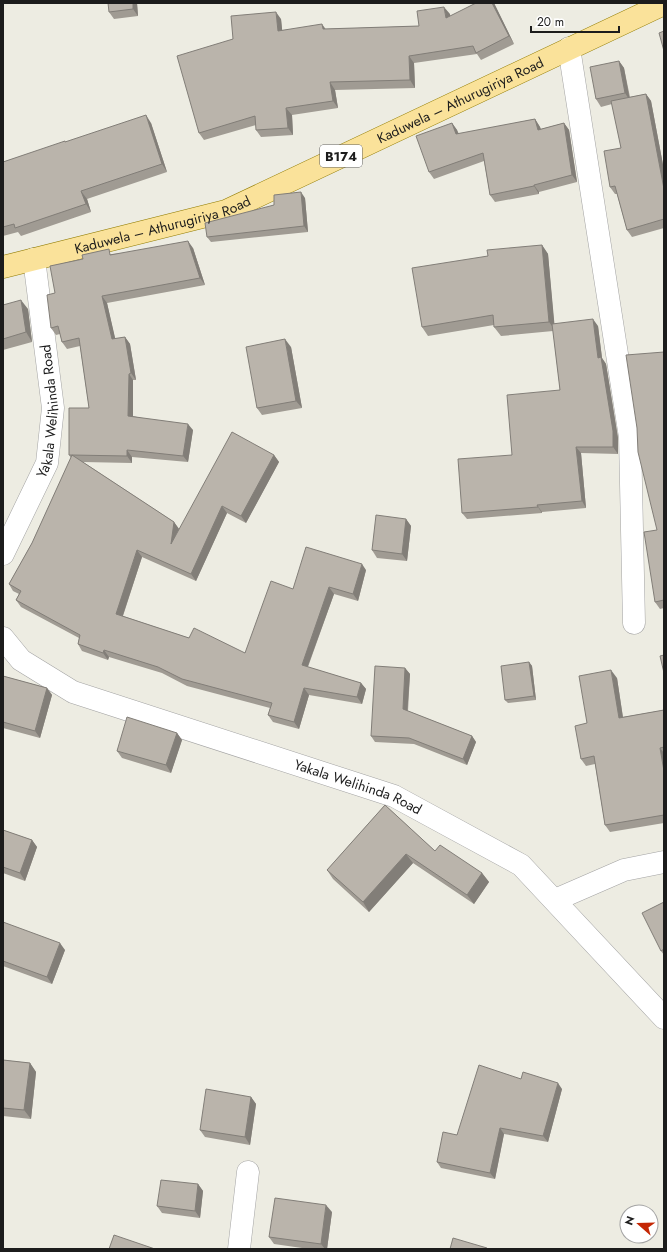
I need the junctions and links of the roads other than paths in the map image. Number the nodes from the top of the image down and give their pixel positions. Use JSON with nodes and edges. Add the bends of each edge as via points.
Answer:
{"nodes":[{"id":1,"x":664,"y":4,"type":"edge"},
{"id":2,"x":569,"y":48,"type":"junction"},
{"id":3,"x":34,"y":259,"type":"junction"},
{"id":4,"x":3,"y":265,"type":"edge"},
{"id":5,"x":3,"y":554,"type":"edge"},
{"id":6,"x":634,"y":623,"type":"dead end"},
{"id":7,"x":3,"y":638,"type":"edge"},
{"id":8,"x":664,"y":862,"type":"edge"},
{"id":9,"x":555,"y":900,"type":"junction"},
{"id":10,"x":664,"y":1018,"type":"edge"},
{"id":11,"x":248,"y":1172,"type":"dead end"},
{"id":12,"x":239,"y":1249,"type":"edge"}],
"edges":[{"from":1,"to":2,"type":"main road","name":"Kaduwela – Athurugiriya Road","number":"B174"},
{"from":2,"to":3,"type":"main road","name":"Kaduwela – Athurugiriya Road","number":"B174","via":[[226,211]]},
{"from":2,"to":6,"type":"street","via":[[630,437]]},
{"from":3,"to":4,"type":"main road","name":"Kaduwela – Athurugiriya Road","number":"B174"},
{"from":3,"to":5,"type":"street","name":"Yakala Welihinda Road","via":[[53,408],[48,463]]},
{"from":7,"to":9,"type":"street","name":"Yakala Welihinda Road","via":[[21,660],[73,692],[394,796],[521,865]]},
{"from":8,"to":9,"type":"street","via":[[624,870]]},
{"from":9,"to":10,"type":"street","name":"Yakala Welihinda Road"},
{"from":11,"to":12,"type":"street"}]}
